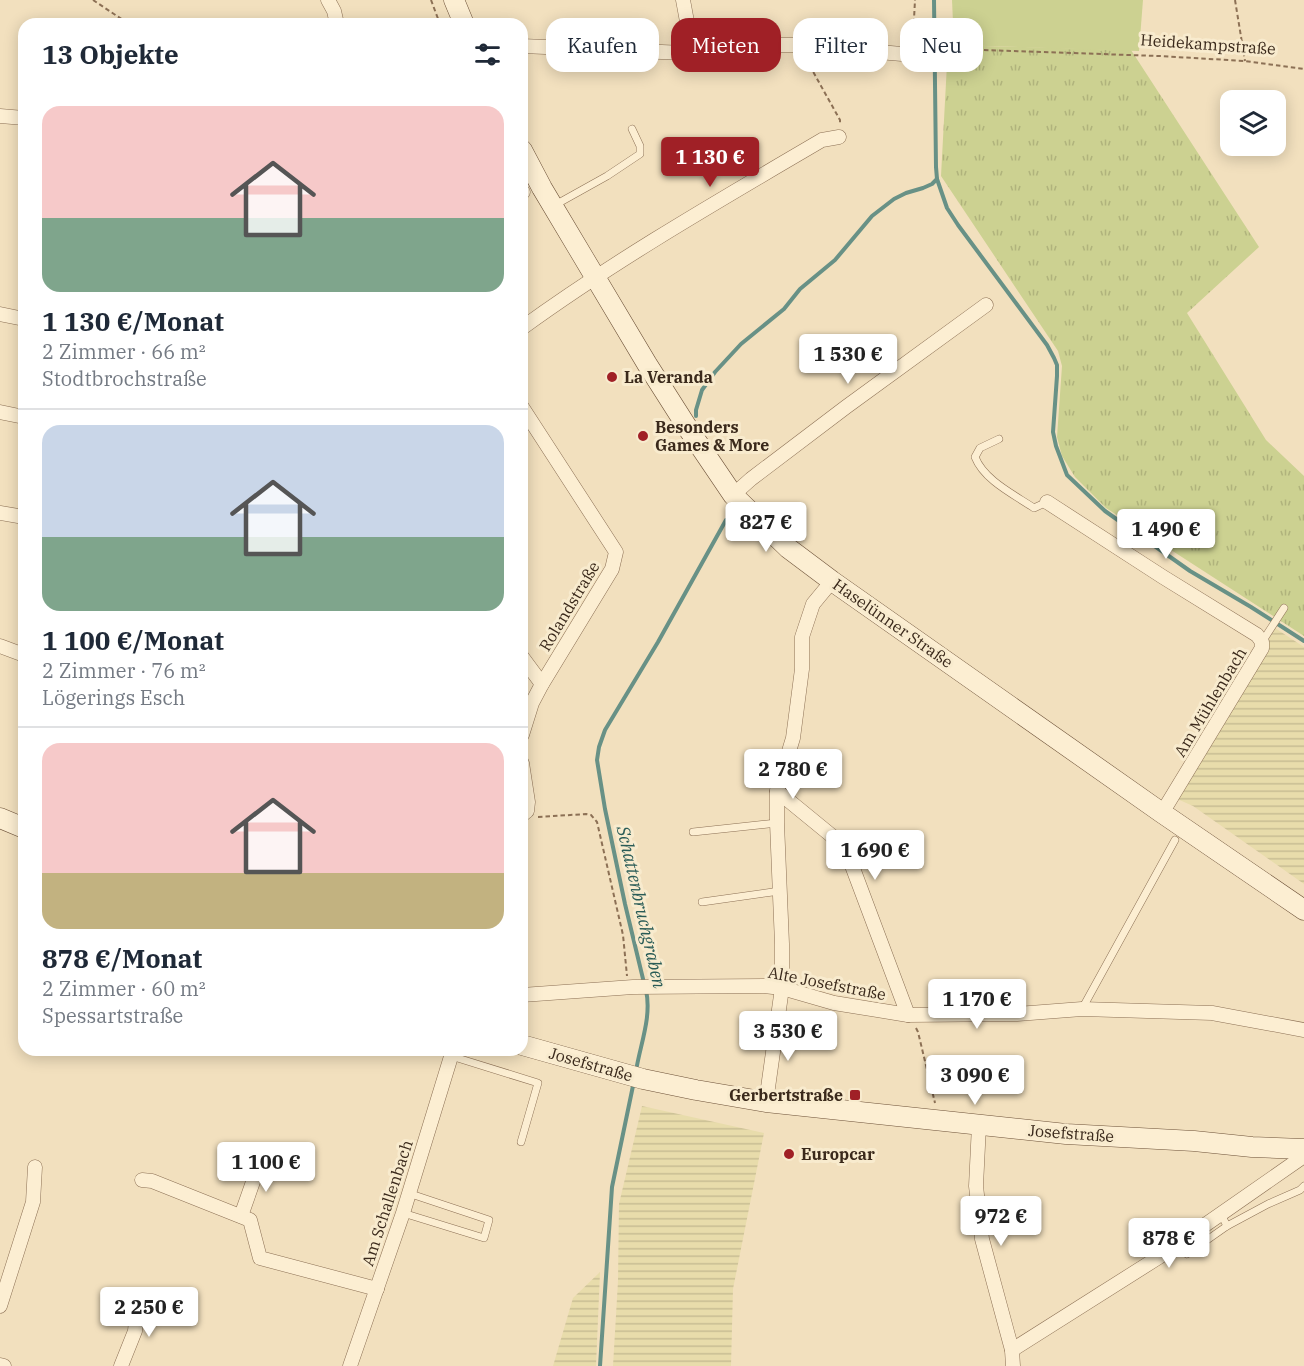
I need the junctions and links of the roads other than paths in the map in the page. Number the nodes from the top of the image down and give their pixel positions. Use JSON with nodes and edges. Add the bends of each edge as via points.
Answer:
{"nodes":[{"id":1,"x":328,"y":0,"type":"edge"},
{"id":2,"x":454,"y":0,"type":"edge"},
{"id":3,"x":683,"y":0,"type":"edge"},
{"id":4,"x":336,"y":18,"type":"edge"},
{"id":5,"x":462,"y":18,"type":"edge"},
{"id":6,"x":686,"y":18,"type":"edge"},
{"id":7,"x":781,"y":45,"type":"edge"},
{"id":8,"x":528,"y":46,"type":"edge"},
{"id":9,"x":671,"y":52,"type":"edge"},
{"id":10,"x":900,"y":54,"type":"edge"},
{"id":11,"x":0,"y":116,"type":"edge"},
{"id":12,"x":18,"y":118,"type":"edge"},
{"id":13,"x":632,"y":129,"type":"dead end"},
{"id":14,"x":839,"y":137,"type":"road end"},
{"id":15,"x":528,"y":161,"type":"edge"},
{"id":16,"x":553,"y":206,"type":"junction"},
{"id":17,"x":596,"y":278,"type":"junction"},
{"id":18,"x":986,"y":305,"type":"dead end"},
{"id":19,"x":0,"y":314,"type":"edge"},
{"id":20,"x":18,"y":318,"type":"edge"},
{"id":21,"x":528,"y":324,"type":"edge"},
{"id":22,"x":0,"y":412,"type":"edge"},
{"id":23,"x":18,"y":416,"type":"edge"},
{"id":24,"x":528,"y":416,"type":"edge"},
{"id":25,"x":999,"y":439,"type":"dead end"},
{"id":26,"x":733,"y":495,"type":"junction"},
{"id":27,"x":1047,"y":501,"type":"joint"},
{"id":28,"x":0,"y":513,"type":"edge"},
{"id":29,"x":18,"y":516,"type":"edge"},
{"id":30,"x":832,"y":581,"type":"junction"},
{"id":31,"x":1284,"y":608,"type":"dead end"},
{"id":32,"x":1265,"y":636,"type":"junction"},
{"id":33,"x":0,"y":646,"type":"edge"},
{"id":34,"x":18,"y":653,"type":"edge"},
{"id":35,"x":528,"y":665,"type":"edge"},
{"id":36,"x":542,"y":684,"type":"junction"},
{"id":37,"x":528,"y":716,"type":"edge"},
{"id":38,"x":777,"y":791,"type":"junction"},
{"id":39,"x":1162,"y":813,"type":"junction"},
{"id":40,"x":0,"y":818,"type":"edge"},
{"id":41,"x":777,"y":823,"type":"junction"},
{"id":42,"x":18,"y":826,"type":"edge"},
{"id":43,"x":693,"y":832,"type":"dead end"},
{"id":44,"x":1175,"y":840,"type":"dead end"},
{"id":45,"x":780,"y":891,"type":"junction"},
{"id":46,"x":702,"y":902,"type":"dead end"},
{"id":47,"x":1304,"y":910,"type":"edge"},
{"id":48,"x":782,"y":988,"type":"junction"},
{"id":49,"x":528,"y":995,"type":"edge"},
{"id":50,"x":1082,"y":1009,"type":"junction"},
{"id":51,"x":908,"y":1015,"type":"junction"},
{"id":52,"x":1304,"y":1030,"type":"edge"},
{"id":53,"x":528,"y":1047,"type":"edge"},
{"id":54,"x":451,"y":1056,"type":"edge"},
{"id":55,"x":461,"y":1056,"type":"edge"},
{"id":56,"x":766,"y":1102,"type":"junction"},
{"id":57,"x":979,"y":1125,"type":"junction"},
{"id":58,"x":521,"y":1142,"type":"dead end"},
{"id":59,"x":1304,"y":1149,"type":"edge"},
{"id":60,"x":1304,"y":1156,"type":"edge"},
{"id":61,"x":261,"y":1159,"type":"dead end"},
{"id":62,"x":35,"y":1167,"type":"dead end"},
{"id":63,"x":142,"y":1180,"type":"dead end"},
{"id":64,"x":1304,"y":1186,"type":"edge"},
{"id":65,"x":408,"y":1193,"type":"junction"},
{"id":66,"x":403,"y":1213,"type":"junction"},
{"id":67,"x":241,"y":1216,"type":"junction"},
{"id":68,"x":1224,"y":1220,"type":"junction"},
{"id":69,"x":377,"y":1289,"type":"junction"},
{"id":70,"x":138,"y":1300,"type":"dead end"},
{"id":71,"x":0,"y":1306,"type":"edge"},
{"id":72,"x":1012,"y":1350,"type":"junction"},
{"id":73,"x":121,"y":1366,"type":"edge"},
{"id":74,"x":350,"y":1366,"type":"edge"},
{"id":75,"x":1013,"y":1366,"type":"edge"}],
"edges":[{"from":1,"to":4,"type":"street"},
{"from":2,"to":5,"type":"street"},
{"from":3,"to":6,"type":"street"},
{"from":7,"to":10,"type":"street"},
{"from":8,"to":9,"type":"street"},
{"from":11,"to":12,"type":"street"},
{"from":13,"to":16,"type":"lane","via":[[640,154]]},
{"from":14,"to":17,"type":"street","via":[[822,140]]},
{"from":15,"to":16,"type":"street","name":"Haselünner Straße"},
{"from":16,"to":17,"type":"street","name":"Haselünner Straße"},
{"from":17,"to":21,"type":"street"},
{"from":17,"to":26,"type":"street","name":"Haselünner Straße"},
{"from":18,"to":26,"type":"street"},
{"from":19,"to":20,"type":"street"},
{"from":22,"to":23,"type":"street"},
{"from":24,"to":36,"type":"street","name":"Rolandstraße","via":[[616,552],[612,568]]},
{"from":25,"to":27,"type":"lane","via":[[980,448],[975,457],[978,465],[987,476],[1034,508]]},
{"from":26,"to":30,"type":"street","name":"Haselünner Straße","via":[[788,548]]},
{"from":27,"to":32,"type":"street","name":"Am Mühlenbach","via":[[1163,577],[1257,635]]},
{"from":28,"to":29,"type":"street"},
{"from":30,"to":38,"type":"street","via":[[813,604],[802,637],[793,738]]},
{"from":30,"to":39,"type":"street","name":"Haselünner Straße"},
{"from":31,"to":32,"type":"lane"},
{"from":32,"to":39,"type":"street","name":"Am Mühlenbach","via":[[1262,648]]},
{"from":33,"to":34,"type":"street"},
{"from":35,"to":36,"type":"street"},
{"from":36,"to":37,"type":"street","name":"Rolandstraße"},
{"from":38,"to":41,"type":"street"},
{"from":38,"to":51,"type":"street","via":[[832,836],[851,863]]},
{"from":39,"to":47,"type":"street","name":"Haselünner Straße"},
{"from":40,"to":42,"type":"street"},
{"from":41,"to":43,"type":"lane"},
{"from":41,"to":45,"type":"street"},
{"from":44,"to":50,"type":"lane"},
{"from":45,"to":46,"type":"lane"},
{"from":45,"to":48,"type":"street"},
{"from":48,"to":49,"type":"street","name":"Alte Josefstraße","via":[[655,986]]},
{"from":48,"to":51,"type":"street","name":"Alte Josefstraße","via":[[834,1003]]},
{"from":48,"to":56,"type":"street"},
{"from":50,"to":51,"type":"street","name":"Alte Josefstraße"},
{"from":50,"to":52,"type":"street","name":"Alte Josefstraße","via":[[1212,1013]]},
{"from":53,"to":56,"type":"street","name":"Josefstraße","via":[[644,1079]]},
{"from":54,"to":65,"type":"street","name":"Am Schallenbach"},
{"from":55,"to":58,"type":"lane","via":[[538,1083]]},
{"from":56,"to":57,"type":"street","name":"Josefstraße"},
{"from":57,"to":59,"type":"street","name":"Josefstraße"},
{"from":57,"to":72,"type":"street","via":[[976,1186],[982,1239]]},
{"from":60,"to":68,"type":"street"},
{"from":61,"to":67,"type":"street"},
{"from":62,"to":71,"type":"street","via":[[33,1202]]},
{"from":63,"to":67,"type":"street"},
{"from":64,"to":68,"type":"lane"},
{"from":65,"to":66,"type":"street","name":"Am Schallenbach"},
{"from":65,"to":66,"type":"lane","via":[[489,1220],[484,1238]]},
{"from":66,"to":69,"type":"street","name":"Am Schallenbach"},
{"from":67,"to":69,"type":"street","via":[[250,1220],[260,1258]]},
{"from":68,"to":72,"type":"street","via":[[1180,1242]]},
{"from":69,"to":74,"type":"street","name":"Am Schallenbach"},
{"from":70,"to":73,"type":"street","via":[[135,1331]]},
{"from":72,"to":75,"type":"street"}]}
